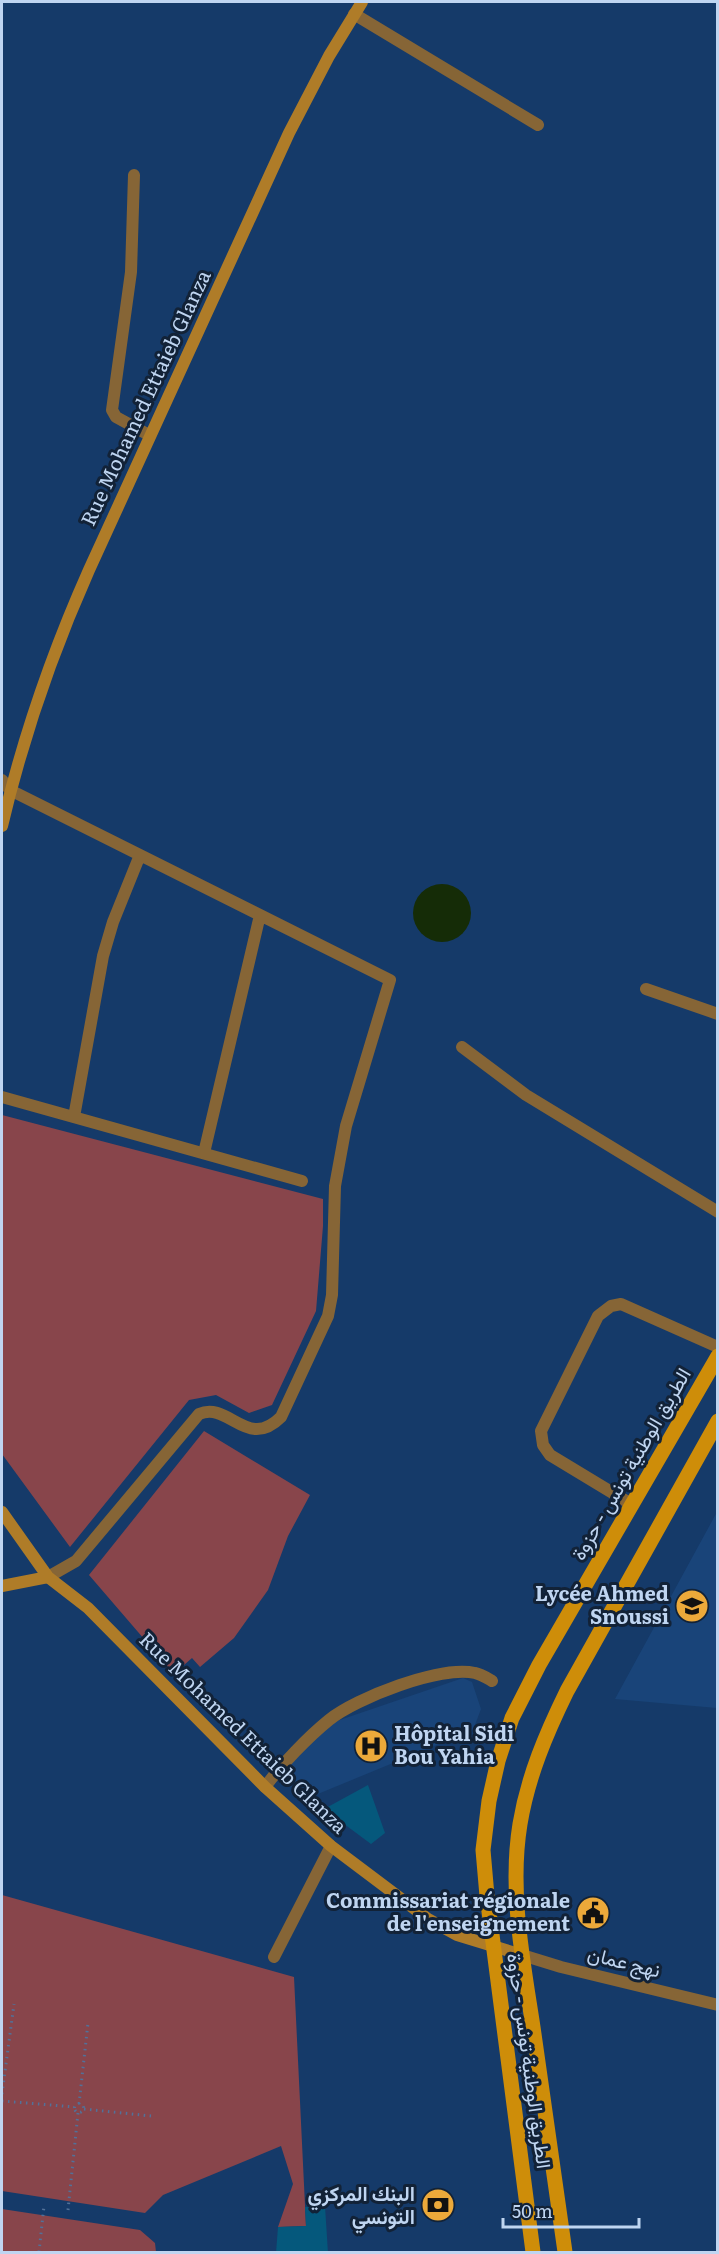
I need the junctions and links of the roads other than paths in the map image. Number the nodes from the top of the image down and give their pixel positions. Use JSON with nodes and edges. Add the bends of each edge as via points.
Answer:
{"nodes":[{"id":1,"x":362,"y":2,"type":"edge"},
{"id":2,"x":354,"y":14,"type":"junction"},
{"id":3,"x":538,"y":125,"type":"dead end"},
{"id":4,"x":134,"y":175,"type":"dead end"},
{"id":5,"x":149,"y":435,"type":"junction"},
{"id":6,"x":2,"y":780,"type":"edge"},
{"id":7,"x":10,"y":790,"type":"junction"},
{"id":8,"x":2,"y":826,"type":"edge"},
{"id":9,"x":140,"y":855,"type":"junction"},
{"id":10,"x":260,"y":915,"type":"junction"},
{"id":11,"x":646,"y":989,"type":"dead end"},
{"id":12,"x":717,"y":1014,"type":"edge"},
{"id":13,"x":462,"y":1047,"type":"dead end"},
{"id":14,"x":2,"y":1096,"type":"edge"},
{"id":15,"x":74,"y":1117,"type":"junction"},
{"id":16,"x":204,"y":1153,"type":"junction"},
{"id":17,"x":302,"y":1181,"type":"dead end"},
{"id":18,"x":717,"y":1212,"type":"edge"},
{"id":19,"x":717,"y":1347,"type":"edge"},
{"id":20,"x":717,"y":1356,"type":"edge"},
{"id":21,"x":717,"y":1421,"type":"edge"},
{"id":22,"x":631,"y":1504,"type":"junction"},
{"id":23,"x":2,"y":1512,"type":"edge"},
{"id":24,"x":48,"y":1577,"type":"junction"},
{"id":25,"x":2,"y":1586,"type":"edge"},
{"id":26,"x":492,"y":1681,"type":"dead end"},
{"id":27,"x":265,"y":1786,"type":"junction"},
{"id":28,"x":331,"y":1846,"type":"junction"},
{"id":29,"x":492,"y":1947,"type":"junction"},
{"id":30,"x":522,"y":1955,"type":"junction"},
{"id":31,"x":274,"y":1957,"type":"dead end"},
{"id":32,"x":717,"y":2005,"type":"edge"},
{"id":33,"x":534,"y":2253,"type":"edge"},
{"id":34,"x":565,"y":2253,"type":"edge"}],
"edges":[{"from":1,"to":2,"type":"street","name":"Rue Mohamed Ettaieb Glanza"},
{"from":2,"to":3,"type":"street"},
{"from":2,"to":5,"type":"street","name":"Rue Mohamed Ettaieb Glanza","via":[[289,133]]},
{"from":4,"to":5,"type":"street","via":[[131,272],[112,410],[116,417]]},
{"from":5,"to":7,"type":"street","name":"Rue Mohamed Ettaieb Glanza","via":[[62,630]]},
{"from":6,"to":7,"type":"street"},
{"from":7,"to":8,"type":"street","name":"Rue Mohamed Ettaieb Glanza"},
{"from":7,"to":9,"type":"street"},
{"from":9,"to":10,"type":"street"},
{"from":9,"to":15,"type":"street","via":[[103,956]]},
{"from":10,"to":16,"type":"street"},
{"from":10,"to":24,"type":"street","via":[[390,980],[346,1126],[335,1186],[328,1317],[286,1409],[274,1424],[255,1430],[214,1412],[199,1414],[76,1561]]},
{"from":11,"to":12,"type":"street"},
{"from":13,"to":18,"type":"street","via":[[526,1095]]},
{"from":14,"to":15,"type":"street"},
{"from":15,"to":16,"type":"street"},
{"from":16,"to":17,"type":"street"},
{"from":19,"to":22,"type":"street","via":[[621,1304],[598,1316],[541,1431],[543,1445],[550,1455]]},
{"from":20,"to":22,"type":"main road","name":"الطريق الوطنية تونس - حزوة"},
{"from":21,"to":30,"type":"main road","name":"الطريق الوطنية تونس - حزوة","via":[[567,1691],[535,1762],[517,1852]]},
{"from":22,"to":29,"type":"main road","name":"الطريق الوطنية تونس - حزوة","via":[[539,1665],[512,1718],[498,1761],[483,1850]]},
{"from":23,"to":24,"type":"street","name":"Rue Mohamed Ettaieb Glanza"},
{"from":24,"to":25,"type":"street"},
{"from":24,"to":27,"type":"street","name":"Rue Mohamed Ettaieb Glanza","via":[[88,1608]]},
{"from":26,"to":27,"type":"street","via":[[477,1673],[459,1672],[406,1683],[368,1697],[329,1719]]},
{"from":27,"to":28,"type":"street","name":"Rue Mohamed Ettaieb Glanza"},
{"from":28,"to":29,"type":"street","name":"Rue Mohamed Ettaieb Glanza","via":[[428,1919],[457,1935]]},
{"from":28,"to":31,"type":"street"},
{"from":29,"to":30,"type":"street","name":"Rue Mohamed Ettaieb Glanza"},
{"from":29,"to":33,"type":"main road","name":"الطريق الوطنية تونس - حزوة"},
{"from":30,"to":32,"type":"street","name":"نهج عمان"},
{"from":30,"to":34,"type":"main road","name":"الطريق الوطنية تونس - حزوة"}]}
